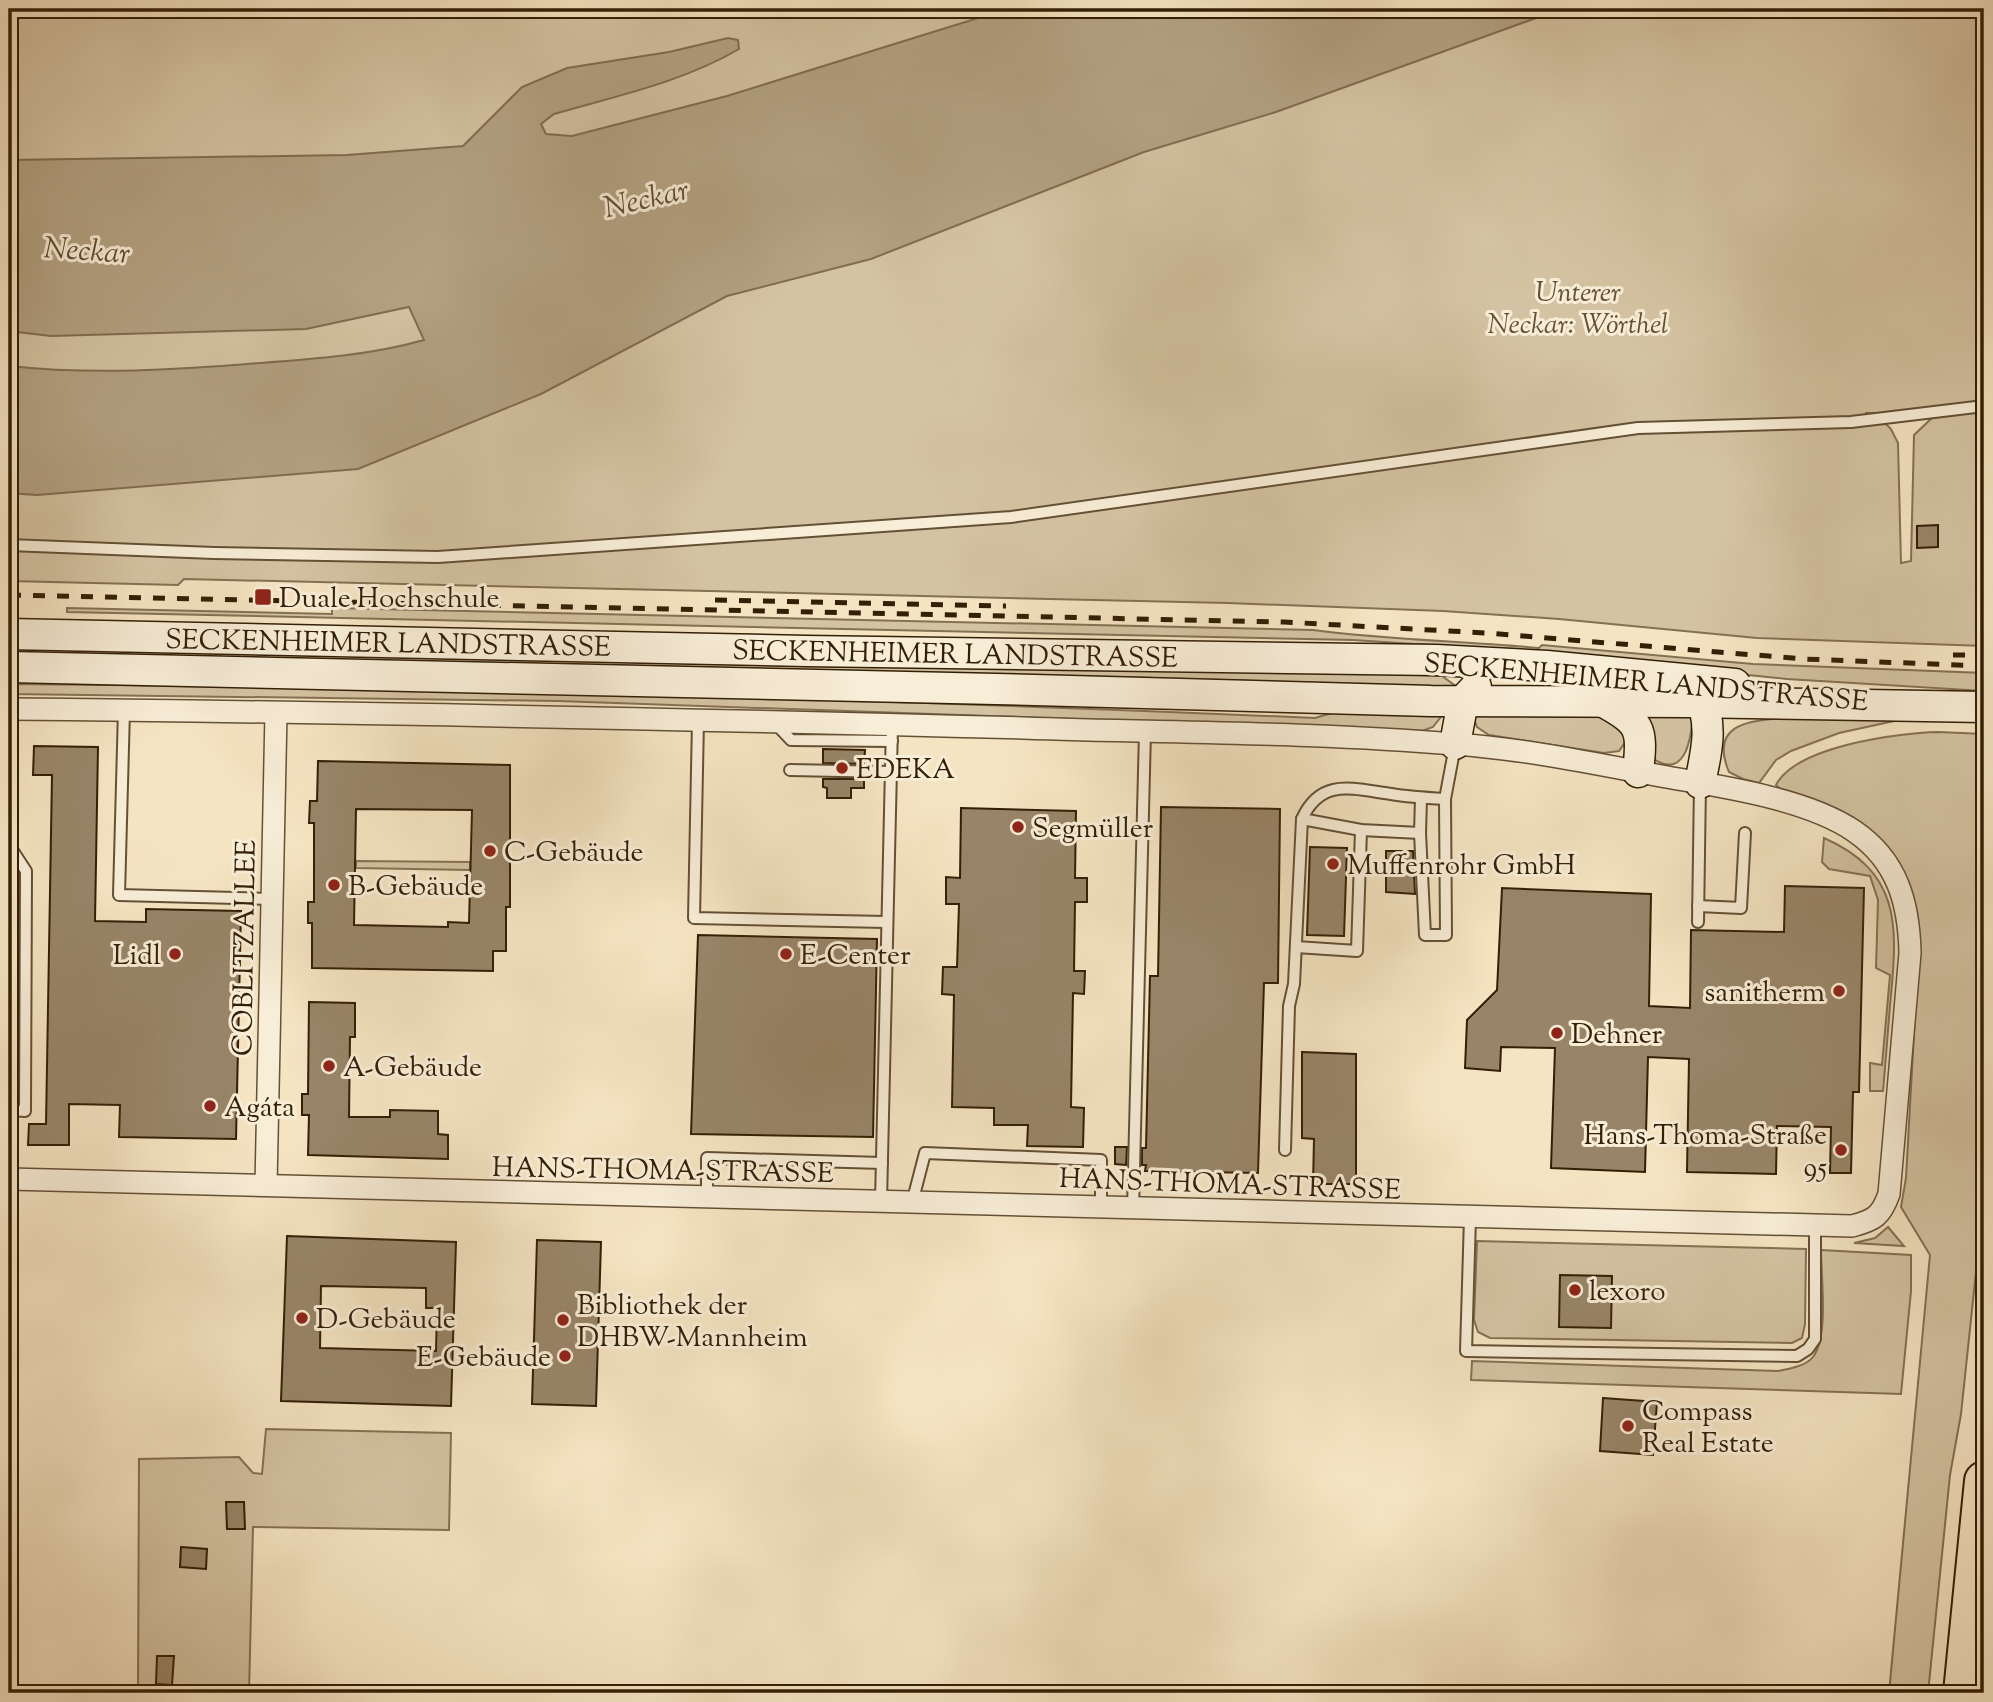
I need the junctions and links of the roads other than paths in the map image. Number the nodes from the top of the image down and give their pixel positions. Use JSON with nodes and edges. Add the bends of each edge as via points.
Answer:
{"nodes":[{"id":1,"x":1984,"y":407,"type":"edge"},
{"id":2,"x":9,"y":545,"type":"edge"},
{"id":3,"x":9,"y":634,"type":"edge"},
{"id":4,"x":1547,"y":666,"type":"junction"},
{"id":5,"x":9,"y":667,"type":"edge"},
{"id":6,"x":1700,"y":691,"type":"junction"},
{"id":7,"x":1463,"y":701,"type":"junction"},
{"id":8,"x":1601,"y":701,"type":"junction"},
{"id":9,"x":1757,"y":704,"type":"junction"},
{"id":10,"x":1898,"y":705,"type":"junction"},
{"id":11,"x":1984,"y":707,"type":"edge"},
{"id":12,"x":9,"y":709,"type":"edge"},
{"id":13,"x":124,"y":710,"type":"junction"},
{"id":14,"x":276,"y":713,"type":"junction"},
{"id":15,"x":698,"y":721,"type":"junction"},
{"id":16,"x":1145,"y":732,"type":"junction"},
{"id":17,"x":892,"y":733,"type":"junction"},
{"id":18,"x":1709,"y":740,"type":"junction"},
{"id":19,"x":1455,"y":744,"type":"junction"},
{"id":20,"x":790,"y":770,"type":"dead end"},
{"id":21,"x":891,"y":772,"type":"junction"},
{"id":22,"x":1638,"y":772,"type":"junction"},
{"id":23,"x":1700,"y":783,"type":"junction"},
{"id":24,"x":1421,"y":797,"type":"junction"},
{"id":25,"x":1445,"y":799,"type":"junction"},
{"id":26,"x":1301,"y":819,"type":"junction"},
{"id":27,"x":1361,"y":830,"type":"junction"},
{"id":28,"x":1420,"y":833,"type":"junction"},
{"id":29,"x":1745,"y":833,"type":"dead end"},
{"id":30,"x":9,"y":845,"type":"edge"},
{"id":31,"x":272,"y":899,"type":"junction"},
{"id":32,"x":1698,"y":906,"type":"junction"},
{"id":33,"x":886,"y":922,"type":"junction"},
{"id":34,"x":1698,"y":922,"type":"dead end"},
{"id":35,"x":1296,"y":947,"type":"junction"},
{"id":36,"x":9,"y":1110,"type":"edge"},
{"id":37,"x":1285,"y":1150,"type":"dead end"},
{"id":38,"x":882,"y":1163,"type":"junction"},
{"id":39,"x":9,"y":1179,"type":"edge"},
{"id":40,"x":266,"y":1185,"type":"junction"},
{"id":41,"x":707,"y":1198,"type":"junction"},
{"id":42,"x":881,"y":1202,"type":"junction"},
{"id":43,"x":912,"y":1203,"type":"junction"},
{"id":44,"x":1101,"y":1208,"type":"junction"},
{"id":45,"x":1133,"y":1209,"type":"junction"},
{"id":46,"x":1470,"y":1218,"type":"junction"},
{"id":47,"x":1815,"y":1225,"type":"junction"},
{"id":48,"x":1984,"y":1481,"type":"edge"},
{"id":49,"x":1963,"y":1693,"type":"edge"}],
"edges":[{"from":1,"to":2,"type":"lane","via":[[1851,422],[1638,428],[1011,517],[438,557]]},
{"from":3,"to":4,"type":"main road","name":"SECKENHEIMER LANDSTRASSE","via":[[1358,658]]},
{"from":4,"to":6,"type":"main road","name":"SECKENHEIMER LANDSTRASSE"},
{"from":4,"to":7,"type":"main road","via":[[1493,678],[1471,690]]},
{"from":5,"to":7,"type":"main road","name":"SECKENHEIMER LANDSTRASSE"},
{"from":6,"to":8,"type":"main road","name":"SECKENHEIMER LANDSTRASSE"},
{"from":6,"to":9,"type":"main road","name":"SECKENHEIMER LANDSTRASSE"},
{"from":6,"to":10,"type":"main road","name":"SECKENHEIMER LANDSTRASSE","via":[[1834,695]]},
{"from":6,"to":18,"type":"main road"},
{"from":7,"to":8,"type":"main road","name":"SECKENHEIMER LANDSTRASSE"},
{"from":7,"to":19,"type":"main road"},
{"from":8,"to":22,"type":"main road","via":[[1626,715],[1639,731]]},
{"from":9,"to":10,"type":"main road","name":"SECKENHEIMER LANDSTRASSE"},
{"from":9,"to":18,"type":"main road"},
{"from":10,"to":11,"type":"main road","name":"SECKENHEIMER LANDSTRASSE"},
{"from":12,"to":13,"type":"street"},
{"from":13,"to":14,"type":"street"},
{"from":13,"to":31,"type":"lane","via":[[119,895]]},
{"from":14,"to":15,"type":"street"},
{"from":14,"to":31,"type":"street","name":"COBLITZALLEE"},
{"from":15,"to":17,"type":"street"},
{"from":15,"to":33,"type":"lane","via":[[694,918]]},
{"from":16,"to":17,"type":"street"},
{"from":16,"to":19,"type":"street"},
{"from":16,"to":45,"type":"lane"},
{"from":17,"to":21,"type":"lane"},
{"from":18,"to":23,"type":"main road"},
{"from":19,"to":22,"type":"street"},
{"from":19,"to":25,"type":"lane"},
{"from":20,"to":21,"type":"lane"},
{"from":21,"to":33,"type":"lane"},
{"from":22,"to":23,"type":"street"},
{"from":23,"to":32,"type":"lane"},
{"from":23,"to":47,"type":"street","name":"HANS-THOMA-STRASSE","via":[[1816,812],[1856,832],[1885,862],[1903,894],[1910,923],[1910,953],[1889,1194],[1882,1212],[1868,1222]]},
{"from":24,"to":25,"type":"lane"},
{"from":24,"to":26,"type":"lane","via":[[1340,787],[1322,793]]},
{"from":24,"to":28,"type":"lane"},
{"from":25,"to":28,"type":"lane","via":[[1446,934],[1425,935]]},
{"from":26,"to":27,"type":"lane"},
{"from":26,"to":35,"type":"lane"},
{"from":27,"to":28,"type":"lane"},
{"from":27,"to":35,"type":"lane","via":[[1357,951]]},
{"from":29,"to":32,"type":"lane","via":[[1741,908]]},
{"from":30,"to":36,"type":"lane","via":[[26,871],[26,1111]]},
{"from":31,"to":40,"type":"street","name":"COBLITZALLEE"},
{"from":32,"to":34,"type":"lane"},
{"from":33,"to":38,"type":"lane"},
{"from":35,"to":37,"type":"lane","via":[[1289,1006]]},
{"from":38,"to":41,"type":"lane","via":[[707,1158]]},
{"from":38,"to":42,"type":"lane"},
{"from":39,"to":40,"type":"street","name":"HANS-THOMA-STRASSE"},
{"from":40,"to":41,"type":"street","name":"HANS-THOMA-STRASSE"},
{"from":41,"to":42,"type":"street","name":"HANS-THOMA-STRASSE"},
{"from":42,"to":43,"type":"street","name":"HANS-THOMA-STRASSE"},
{"from":43,"to":44,"type":"street","name":"HANS-THOMA-STRASSE"},
{"from":43,"to":44,"type":"lane","via":[[925,1153],[1101,1160]]},
{"from":44,"to":45,"type":"street","name":"HANS-THOMA-STRASSE"},
{"from":45,"to":46,"type":"street","name":"HANS-THOMA-STRASSE"},
{"from":46,"to":47,"type":"street","name":"HANS-THOMA-STRASSE"},
{"from":46,"to":47,"type":"lane","via":[[1466,1351],[1797,1356],[1815,1339]]},
{"from":48,"to":49,"type":"highway"}]}
